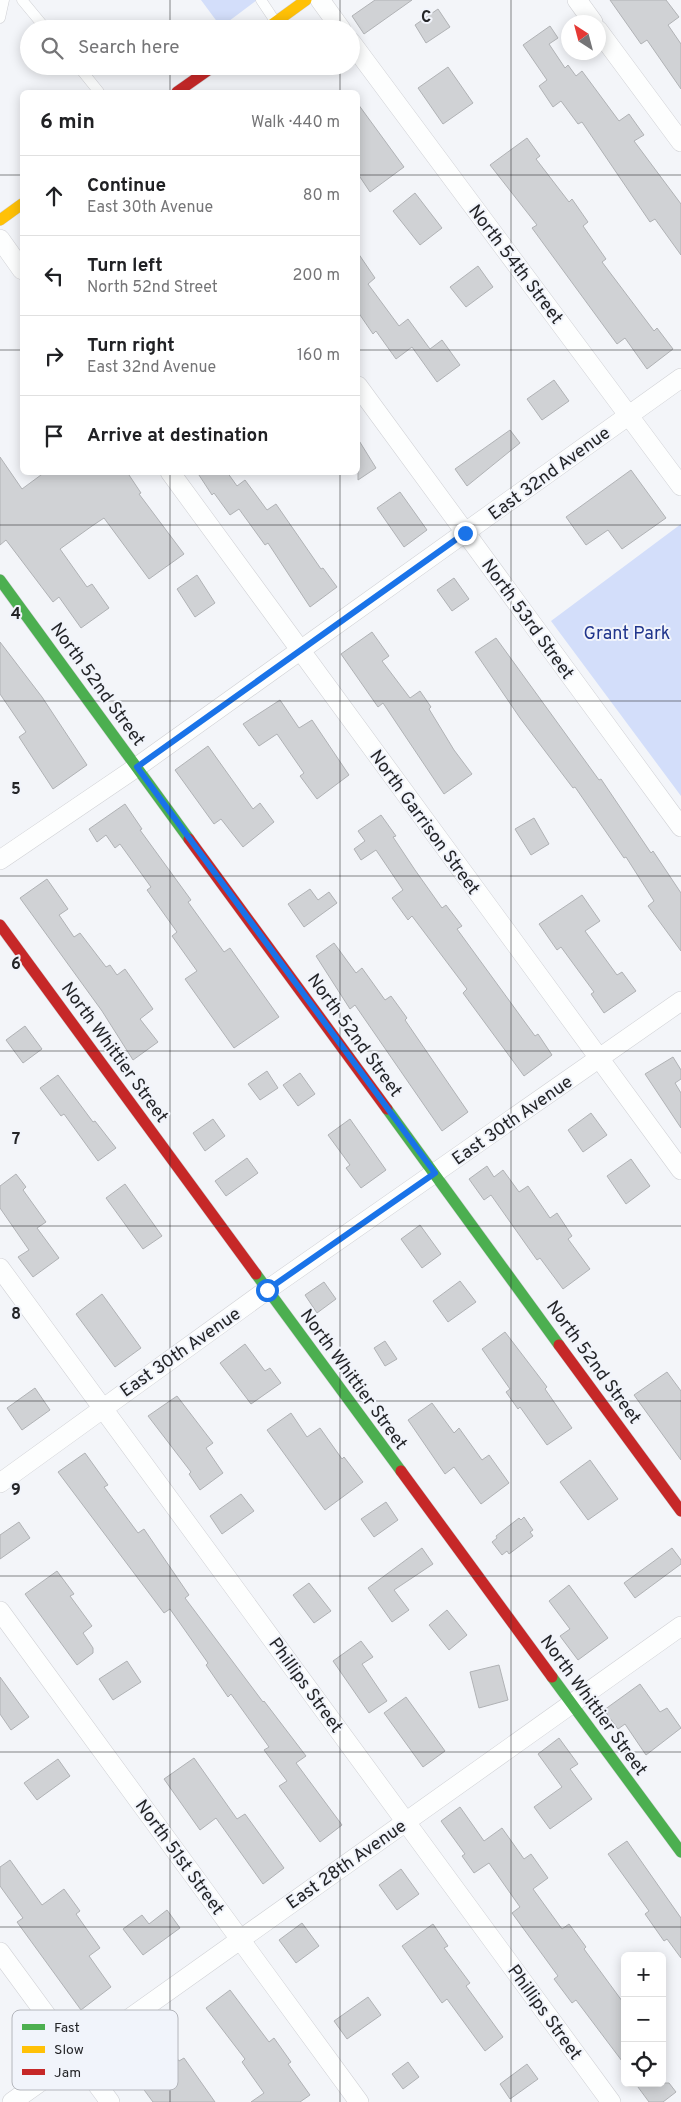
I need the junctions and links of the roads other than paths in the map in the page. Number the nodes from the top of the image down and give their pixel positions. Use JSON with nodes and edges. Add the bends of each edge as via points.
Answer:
{"nodes":[{"id":1,"x":4,"y":0,"type":"edge"},
{"id":2,"x":22,"y":0,"type":"edge"},
{"id":3,"x":261,"y":0,"type":"edge"},
{"id":4,"x":306,"y":0,"type":"edge"},
{"id":5,"x":320,"y":0,"type":"edge"},
{"id":6,"x":577,"y":0,"type":"edge"},
{"id":7,"x":588,"y":15,"type":"edge"},
{"id":8,"x":0,"y":18,"type":"edge"},
{"id":9,"x":39,"y":20,"type":"edge"},
{"id":10,"x":274,"y":20,"type":"edge"},
{"id":11,"x":278,"y":20,"type":"edge"},
{"id":12,"x":334,"y":20,"type":"edge"},
{"id":13,"x":606,"y":41,"type":"edge"},
{"id":14,"x":360,"y":54,"type":"edge"},
{"id":15,"x":85,"y":75,"type":"edge"},
{"id":16,"x":201,"y":75,"type":"edge"},
{"id":17,"x":97,"y":90,"type":"edge"},
{"id":18,"x":180,"y":90,"type":"edge"},
{"id":19,"x":681,"y":142,"type":"edge"},
{"id":20,"x":20,"y":205,"type":"edge"},
{"id":21,"x":0,"y":220,"type":"edge"},
{"id":22,"x":0,"y":239,"type":"edge"},
{"id":23,"x":20,"y":267,"type":"edge"},
{"id":24,"x":681,"y":378,"type":"edge"},
{"id":25,"x":360,"y":389,"type":"edge"},
{"id":26,"x":629,"y":416,"type":"junction"},
{"id":27,"x":172,"y":475,"type":"edge"},
{"id":28,"x":681,"y":486,"type":"edge"},
{"id":29,"x":465,"y":533,"type":"junction"},
{"id":30,"x":0,"y":580,"type":"edge"},
{"id":31,"x":300,"y":651,"type":"junction"},
{"id":32,"x":137,"y":767,"type":"junction"},
{"id":33,"x":681,"y":827,"type":"edge"},
{"id":34,"x":0,"y":860,"type":"edge"},
{"id":35,"x":0,"y":925,"type":"edge"},
{"id":36,"x":681,"y":1001,"type":"edge"},
{"id":37,"x":599,"y":1059,"type":"junction"},
{"id":38,"x":681,"y":1170,"type":"edge"},
{"id":39,"x":435,"y":1173,"type":"junction"},
{"id":40,"x":0,"y":1268,"type":"edge"},
{"id":41,"x":267,"y":1290,"type":"junction"},
{"id":42,"x":103,"y":1407,"type":"junction"},
{"id":43,"x":0,"y":1483,"type":"edge"},
{"id":44,"x":681,"y":1511,"type":"edge"},
{"id":45,"x":0,"y":1611,"type":"edge"},
{"id":46,"x":681,"y":1626,"type":"edge"},
{"id":47,"x":572,"y":1703,"type":"junction"},
{"id":48,"x":406,"y":1821,"type":"junction"},
{"id":49,"x":681,"y":1852,"type":"edge"},
{"id":50,"x":240,"y":1939,"type":"junction"},
{"id":51,"x":0,"y":1952,"type":"edge"},
{"id":52,"x":42,"y":2010,"type":"edge"},
{"id":53,"x":140,"y":2010,"type":"edge"},
{"id":54,"x":29,"y":2090,"type":"edge"},
{"id":55,"x":101,"y":2090,"type":"edge"},
{"id":56,"x":12,"y":2102,"type":"edge"},
{"id":57,"x":110,"y":2102,"type":"edge"},
{"id":58,"x":359,"y":2102,"type":"edge"},
{"id":59,"x":611,"y":2102,"type":"edge"}],
"edges":[{"from":1,"to":8,"type":"lane"},
{"from":2,"to":9,"type":"lane"},
{"from":3,"to":10,"type":"lane"},
{"from":4,"to":11,"type":"street"},
{"from":5,"to":12,"type":"street"},
{"from":6,"to":7,"type":"street"},
{"from":13,"to":19,"type":"street"},
{"from":14,"to":26,"type":"street","name":"North 54th Street"},
{"from":15,"to":17,"type":"lane"},
{"from":16,"to":18,"type":"street"},
{"from":20,"to":21,"type":"street"},
{"from":22,"to":23,"type":"street"},
{"from":24,"to":26,"type":"street","name":"East 32nd Avenue"},
{"from":25,"to":29,"type":"street","name":"North 53rd Street"},
{"from":26,"to":28,"type":"street","name":"North 54th Street"},
{"from":26,"to":29,"type":"street","name":"East 32nd Avenue"},
{"from":27,"to":31,"type":"street","name":"North Garrison Street"},
{"from":29,"to":31,"type":"street","name":"East 32nd Avenue"},
{"from":29,"to":33,"type":"street","name":"North 53rd Street"},
{"from":30,"to":32,"type":"street","name":"North 52nd Street"},
{"from":31,"to":32,"type":"street","name":"East 32nd Avenue"},
{"from":31,"to":37,"type":"street","name":"North Garrison Street"},
{"from":32,"to":34,"type":"street","name":"East 32nd Avenue"},
{"from":32,"to":39,"type":"street","name":"North 52nd Street"},
{"from":35,"to":41,"type":"street","name":"North Whittier Street"},
{"from":36,"to":37,"type":"street","name":"East 30th Avenue"},
{"from":37,"to":38,"type":"street","name":"North Garrison Street"},
{"from":37,"to":39,"type":"street","name":"East 30th Avenue"},
{"from":39,"to":41,"type":"street","name":"East 30th Avenue"},
{"from":39,"to":44,"type":"street","name":"North 52nd Street"},
{"from":40,"to":42,"type":"street","name":"Phillips Street"},
{"from":41,"to":42,"type":"street","name":"East 30th Avenue"},
{"from":41,"to":47,"type":"street","name":"North Whittier Street"},
{"from":42,"to":43,"type":"street","name":"East 30th Avenue"},
{"from":42,"to":48,"type":"street","name":"Phillips Street"},
{"from":45,"to":50,"type":"street","name":"North 51st Street"},
{"from":46,"to":47,"type":"street","name":"East 28th Avenue"},
{"from":47,"to":48,"type":"street","name":"East 28th Avenue"},
{"from":47,"to":49,"type":"street","name":"North Whittier Street"},
{"from":48,"to":50,"type":"street","name":"East 28th Avenue"},
{"from":48,"to":59,"type":"street","name":"Phillips Street"},
{"from":50,"to":53,"type":"street","name":"East 28th Avenue"},
{"from":50,"to":58,"type":"street","name":"North 51st Street"},
{"from":51,"to":52,"type":"street"},
{"from":54,"to":56,"type":"street","name":"East 28th Avenue"},
{"from":55,"to":57,"type":"street"}]}
